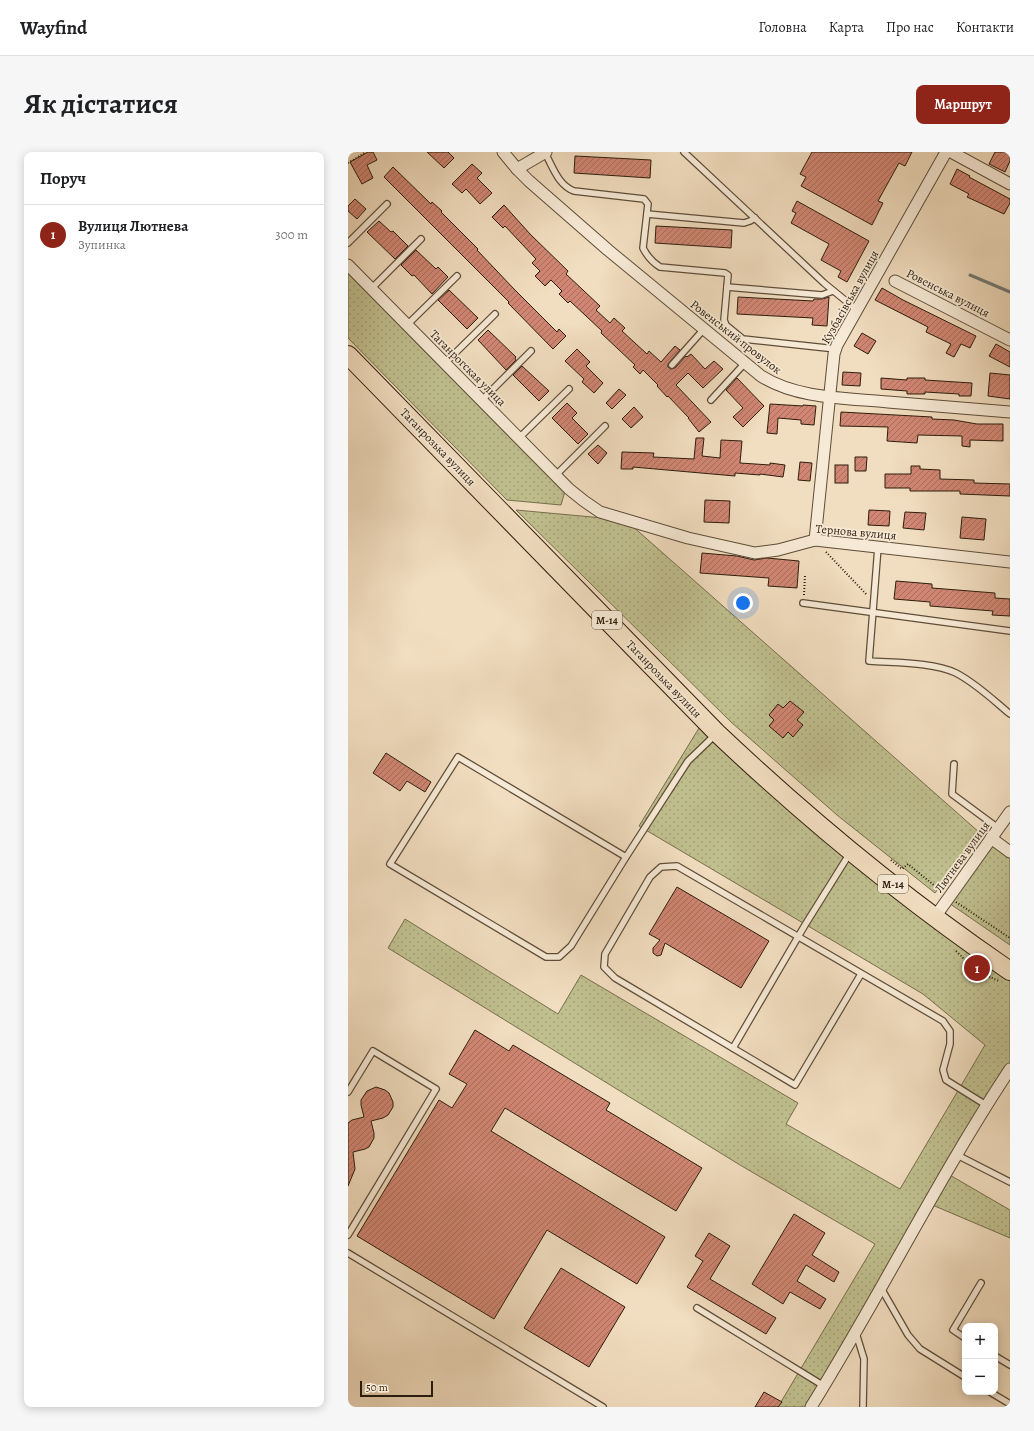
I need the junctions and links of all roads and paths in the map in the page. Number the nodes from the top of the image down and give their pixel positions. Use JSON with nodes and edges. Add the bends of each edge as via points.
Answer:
{"nodes":[{"id":1,"x":366,"y":152,"type":"edge"},
{"id":2,"x":503,"y":152,"type":"edge"},
{"id":3,"x":546,"y":152,"type":"edge"},
{"id":4,"x":684,"y":152,"type":"edge"},
{"id":5,"x":946,"y":152,"type":"edge"},
{"id":6,"x":951,"y":152,"type":"edge"},
{"id":7,"x":348,"y":163,"type":"edge"},
{"id":8,"x":516,"y":169,"type":"junction"},
{"id":9,"x":1010,"y":184,"type":"edge"},
{"id":10,"x":387,"y":204,"type":"dead end"},
{"id":11,"x":647,"y":214,"type":"junction"},
{"id":12,"x":755,"y":218,"type":"junction"},
{"id":13,"x":421,"y":239,"type":"dead end"},
{"id":14,"x":348,"y":243,"type":"edge"},
{"id":15,"x":348,"y":265,"type":"edge"},
{"id":16,"x":457,"y":276,"type":"dead end"},
{"id":17,"x":895,"y":280,"type":"dead end"},
{"id":18,"x":727,"y":287,"type":"junction"},
{"id":19,"x":371,"y":289,"type":"junction"},
{"id":20,"x":834,"y":291,"type":"junction"},
{"id":21,"x":857,"y":310,"type":"junction"},
{"id":22,"x":495,"y":314,"type":"dead end"},
{"id":23,"x":407,"y":325,"type":"junction"},
{"id":24,"x":704,"y":330,"type":"junction"},
{"id":25,"x":1010,"y":340,"type":"edge"},
{"id":26,"x":836,"y":349,"type":"junction"},
{"id":27,"x":532,"y":351,"type":"dead end"},
{"id":28,"x":348,"y":355,"type":"edge"},
{"id":29,"x":445,"y":363,"type":"junction"},
{"id":30,"x":745,"y":363,"type":"junction"},
{"id":31,"x":672,"y":365,"type":"dead end"},
{"id":32,"x":569,"y":389,"type":"dead end"},
{"id":33,"x":829,"y":397,"type":"junction"},
{"id":34,"x":482,"y":400,"type":"junction"},
{"id":35,"x":711,"y":400,"type":"dead end"},
{"id":36,"x":1010,"y":412,"type":"edge"},
{"id":37,"x":605,"y":426,"type":"dead end"},
{"id":38,"x":519,"y":438,"type":"junction"},
{"id":39,"x":556,"y":475,"type":"junction"},
{"id":40,"x":569,"y":489,"type":"joint"},
{"id":41,"x":815,"y":540,"type":"junction"},
{"id":42,"x":878,"y":547,"type":"junction"},
{"id":43,"x":1010,"y":562,"type":"edge"},
{"id":44,"x":805,"y":575,"type":"dead end"},
{"id":45,"x":873,"y":602,"type":"junction"},
{"id":46,"x":803,"y":603,"type":"joint"},
{"id":47,"x":872,"y":612,"type":"junction"},
{"id":48,"x":1010,"y":630,"type":"edge"},
{"id":49,"x":1010,"y":714,"type":"edge"},
{"id":50,"x":717,"y":733,"type":"junction"},
{"id":51,"x":954,"y":764,"type":"dead end"},
{"id":52,"x":1010,"y":812,"type":"edge"},
{"id":53,"x":998,"y":828,"type":"junction"},
{"id":54,"x":991,"y":838,"type":"junction"},
{"id":55,"x":852,"y":851,"type":"junction"},
{"id":56,"x":1010,"y":852,"type":"edge"},
{"id":57,"x":626,"y":857,"type":"junction"},
{"id":58,"x":891,"y":860,"type":"dead end"},
{"id":59,"x":949,"y":897,"type":"junction"},
{"id":60,"x":935,"y":917,"type":"junction"},
{"id":61,"x":798,"y":937,"type":"junction"},
{"id":62,"x":1010,"y":938,"type":"edge"},
{"id":63,"x":952,"y":947,"type":"dead end"},
{"id":64,"x":861,"y":974,"type":"junction"},
{"id":65,"x":1006,"y":977,"type":"edge"},
{"id":66,"x":733,"y":1048,"type":"junction"},
{"id":67,"x":1010,"y":1069,"type":"edge"},
{"id":68,"x":348,"y":1092,"type":"edge"},
{"id":69,"x":986,"y":1105,"type":"junction"},
{"id":70,"x":957,"y":1155,"type":"junction"},
{"id":71,"x":1010,"y":1182,"type":"edge"},
{"id":72,"x":348,"y":1235,"type":"edge"},
{"id":73,"x":348,"y":1253,"type":"edge"},
{"id":74,"x":981,"y":1283,"type":"dead end"},
{"id":75,"x":881,"y":1288,"type":"junction"},
{"id":76,"x":697,"y":1308,"type":"dead end"},
{"id":77,"x":856,"y":1333,"type":"junction"},
{"id":78,"x":962,"y":1336,"type":"edge"},
{"id":79,"x":998,"y":1358,"type":"edge"},
{"id":80,"x":1010,"y":1365,"type":"edge"},
{"id":81,"x":962,"y":1375,"type":"edge"},
{"id":82,"x":824,"y":1386,"type":"junction"},
{"id":83,"x":995,"y":1395,"type":"edge"},
{"id":84,"x":1010,"y":1404,"type":"edge"},
{"id":85,"x":603,"y":1407,"type":"edge"},
{"id":86,"x":811,"y":1407,"type":"edge"},
{"id":87,"x":863,"y":1407,"type":"edge"}],
"edges":[{"from":1,"to":7,"type":"path"},
{"from":2,"to":8,"type":"street","name":"Ровенський провулок"},
{"from":3,"to":8,"type":"street"},
{"from":3,"to":11,"type":"lane","via":[[560,180],[569,189],[644,199],[648,204]]},
{"from":4,"to":12,"type":"lane"},
{"from":5,"to":21,"type":"street","name":"Кузбасівська вулиця"},
{"from":6,"to":9,"type":"street"},
{"from":8,"to":24,"type":"street","name":"Ровенський провулок"},
{"from":10,"to":14,"type":"lane"},
{"from":11,"to":12,"type":"lane","via":[[744,223]]},
{"from":11,"to":18,"type":"lane","via":[[643,248],[655,264],[660,267],[725,273],[728,275]]},
{"from":12,"to":20,"type":"lane"},
{"from":13,"to":19,"type":"lane"},
{"from":15,"to":19,"type":"street","name":"Таганрогская улица"},
{"from":16,"to":23,"type":"lane"},
{"from":17,"to":25,"type":"street","name":"Ровенська вулиця"},
{"from":18,"to":20,"type":"lane","via":[[822,295]]},
{"from":18,"to":26,"type":"lane","via":[[724,320],[726,325],[743,339]]},
{"from":19,"to":23,"type":"street","name":"Таганрогская улица"},
{"from":20,"to":21,"type":"lane"},
{"from":21,"to":26,"type":"street","name":"Кузбасівська вулиця"},
{"from":22,"to":29,"type":"lane"},
{"from":23,"to":29,"type":"street","name":"Таганрогская улица"},
{"from":24,"to":30,"type":"street","name":"Ровенський провулок"},
{"from":24,"to":31,"type":"lane"},
{"from":26,"to":33,"type":"street","name":"Кузбасівська вулиця"},
{"from":27,"to":34,"type":"lane"},
{"from":28,"to":50,"type":"highway","name":"Таганрозька вулиця","number":"М-14"},
{"from":29,"to":34,"type":"street","name":"Таганрогская улица"},
{"from":30,"to":33,"type":"street","name":"Ровенський провулок","via":[[781,387]]},
{"from":30,"to":35,"type":"lane"},
{"from":32,"to":38,"type":"lane"},
{"from":33,"to":36,"type":"street","name":"Ровенський провулок"},
{"from":33,"to":41,"type":"street","name":"Кузбасівська вулиця"},
{"from":34,"to":38,"type":"street","name":"Таганрогская улица"},
{"from":37,"to":39,"type":"lane"},
{"from":38,"to":39,"type":"street","name":"Таганрогская улица"},
{"from":39,"to":40,"type":"street","name":"Таганрогская улица"},
{"from":40,"to":41,"type":"street","name":"Тернова вулиця","via":[[600,512],[726,548],[755,553]]},
{"from":41,"to":42,"type":"street","name":"Тернова вулиця"},
{"from":41,"to":45,"type":"path"},
{"from":42,"to":43,"type":"street","name":"Тернова вулиця"},
{"from":42,"to":45,"type":"lane"},
{"from":44,"to":46,"type":"path"},
{"from":45,"to":47,"type":"lane"},
{"from":46,"to":47,"type":"lane"},
{"from":47,"to":48,"type":"lane"},
{"from":47,"to":49,"type":"lane","via":[[869,661],[936,666],[955,673],[974,683]]},
{"from":50,"to":55,"type":"highway","name":"Таганрозька вулиця","number":"М-14","via":[[779,790]]},
{"from":50,"to":57,"type":"lane","via":[[688,761]]},
{"from":51,"to":53,"type":"lane","via":[[952,794]]},
{"from":52,"to":53,"type":"street","name":"Лютнева вулиця"},
{"from":53,"to":54,"type":"street","name":"Лютнева вулиця"},
{"from":54,"to":56,"type":"street"},
{"from":54,"to":59,"type":"street","name":"Лютнева вулиця"},
{"from":55,"to":60,"type":"highway","name":"Таганрозька вулиця","number":"М-14"},
{"from":55,"to":61,"type":"lane"},
{"from":57,"to":57,"type":"lane","via":[[458,758],[390,864],[546,957],[559,957],[571,946]]},
{"from":58,"to":59,"type":"path","via":[[902,869],[908,864]]},
{"from":59,"to":60,"type":"street","name":"Лютнева вулиця"},
{"from":59,"to":62,"type":"path"},
{"from":60,"to":65,"type":"highway","name":"Таганрозька вулиця","number":"М-14"},
{"from":61,"to":64,"type":"lane"},
{"from":61,"to":66,"type":"lane"},
{"from":61,"to":66,"type":"lane","via":[[677,866],[661,867],[646,883],[605,954],[604,967],[615,978]]},
{"from":63,"to":65,"type":"path","via":[[984,975]]},
{"from":64,"to":66,"type":"lane","via":[[795,1085]]},
{"from":64,"to":69,"type":"lane","via":[[943,1021],[950,1031],[950,1044],[943,1070],[946,1080]]},
{"from":67,"to":69,"type":"street"},
{"from":68,"to":72,"type":"lane","via":[[373,1050],[436,1089]]},
{"from":69,"to":70,"type":"street"},
{"from":70,"to":71,"type":"lane"},
{"from":70,"to":75,"type":"street"},
{"from":73,"to":85,"type":"lane"},
{"from":74,"to":78,"type":"lane","via":[[953,1330]]},
{"from":75,"to":77,"type":"street"},
{"from":75,"to":81,"type":"lane","via":[[908,1335],[920,1349]]},
{"from":76,"to":82,"type":"lane"},
{"from":77,"to":82,"type":"street"},
{"from":77,"to":87,"type":"lane","via":[[864,1359]]},
{"from":79,"to":80,"type":"lane"},
{"from":82,"to":86,"type":"street"},
{"from":83,"to":84,"type":"lane"}]}
